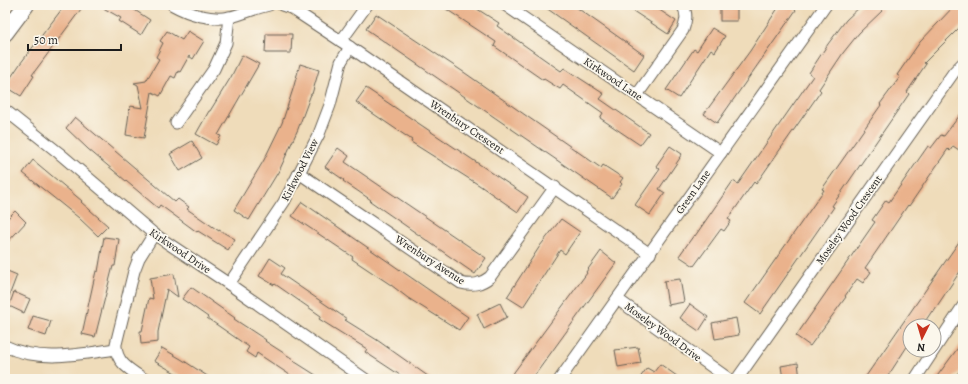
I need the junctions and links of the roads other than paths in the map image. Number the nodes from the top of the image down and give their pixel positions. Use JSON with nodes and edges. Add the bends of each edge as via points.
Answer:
{"nodes":[{"id":1,"x":26,"y":5,"type":"edge"},
{"id":2,"x":173,"y":5,"type":"edge"},
{"id":3,"x":269,"y":5,"type":"edge"},
{"id":4,"x":282,"y":5,"type":"edge"},
{"id":5,"x":366,"y":5,"type":"edge"},
{"id":6,"x":505,"y":5,"type":"edge"},
{"id":7,"x":682,"y":5,"type":"edge"},
{"id":8,"x":826,"y":5,"type":"edge"},
{"id":9,"x":229,"y":17,"type":"junction"},
{"id":10,"x":5,"y":33,"type":"edge"},
{"id":11,"x":346,"y":44,"type":"junction"},
{"id":12,"x":963,"y":63,"type":"edge"},
{"id":13,"x":637,"y":95,"type":"junction"},
{"id":14,"x":5,"y":110,"type":"edge"},
{"id":15,"x":176,"y":123,"type":"dead end"},
{"id":16,"x":721,"y":153,"type":"junction"},
{"id":17,"x":299,"y":173,"type":"junction"},
{"id":18,"x":555,"y":187,"type":"junction"},
{"id":19,"x":154,"y":234,"type":"junction"},
{"id":20,"x":650,"y":254,"type":"junction"},
{"id":21,"x":229,"y":284,"type":"junction"},
{"id":22,"x":617,"y":299,"type":"junction"},
{"id":23,"x":963,"y":306,"type":"edge"},
{"id":24,"x":5,"y":346,"type":"edge"},
{"id":25,"x":116,"y":349,"type":"junction"},
{"id":26,"x":144,"y":379,"type":"edge"},
{"id":27,"x":365,"y":379,"type":"edge"},
{"id":28,"x":560,"y":379,"type":"edge"},
{"id":29,"x":729,"y":379,"type":"edge"},
{"id":30,"x":737,"y":379,"type":"edge"},
{"id":31,"x":915,"y":379,"type":"edge"}],
"edges":[{"from":1,"to":10,"type":"street"},
{"from":2,"to":9,"type":"street","via":[[193,14],[213,18]]},
{"from":3,"to":9,"type":"street"},
{"from":4,"to":11,"type":"street","name":"Wrenbury Crescent","via":[[291,8]]},
{"from":5,"to":11,"type":"street","name":"Kirkwood View"},
{"from":6,"to":13,"type":"street","name":"Kirkwood Lane"},
{"from":7,"to":13,"type":"street","via":[[687,19],[684,30]]},
{"from":8,"to":16,"type":"street","name":"Green Lane"},
{"from":9,"to":15,"type":"street","via":[[226,43],[214,69]]},
{"from":11,"to":17,"type":"street","name":"Kirkwood View","via":[[330,105],[319,134]]},
{"from":11,"to":18,"type":"street","name":"Wrenbury Crescent"},
{"from":12,"to":30,"type":"street","name":"Moseley Wood Crescent","via":[[954,72]]},
{"from":13,"to":16,"type":"street","name":"Kirkwood Lane"},
{"from":14,"to":19,"type":"street","name":"Kirkwood Drive"},
{"from":16,"to":20,"type":"street","name":"Green Lane"},
{"from":17,"to":18,"type":"street","name":"Wrenbury Avenue","via":[[461,283],[468,285],[476,285],[490,277]]},
{"from":17,"to":21,"type":"street","name":"Kirkwood View","via":[[284,202]]},
{"from":18,"to":20,"type":"street","name":"Wrenbury Crescent"},
{"from":19,"to":21,"type":"street","name":"Kirkwood Drive"},
{"from":19,"to":25,"type":"street","via":[[134,270]]},
{"from":20,"to":22,"type":"street","name":"Green Lane"},
{"from":21,"to":27,"type":"street","name":"Kirkwood Drive"},
{"from":22,"to":28,"type":"street","name":"Green Lane"},
{"from":22,"to":29,"type":"street","name":"Moseley Wood Drive"},
{"from":23,"to":31,"type":"street"},
{"from":24,"to":25,"type":"street","via":[[29,354],[51,356]]},
{"from":25,"to":26,"type":"street","via":[[123,364]]}]}
